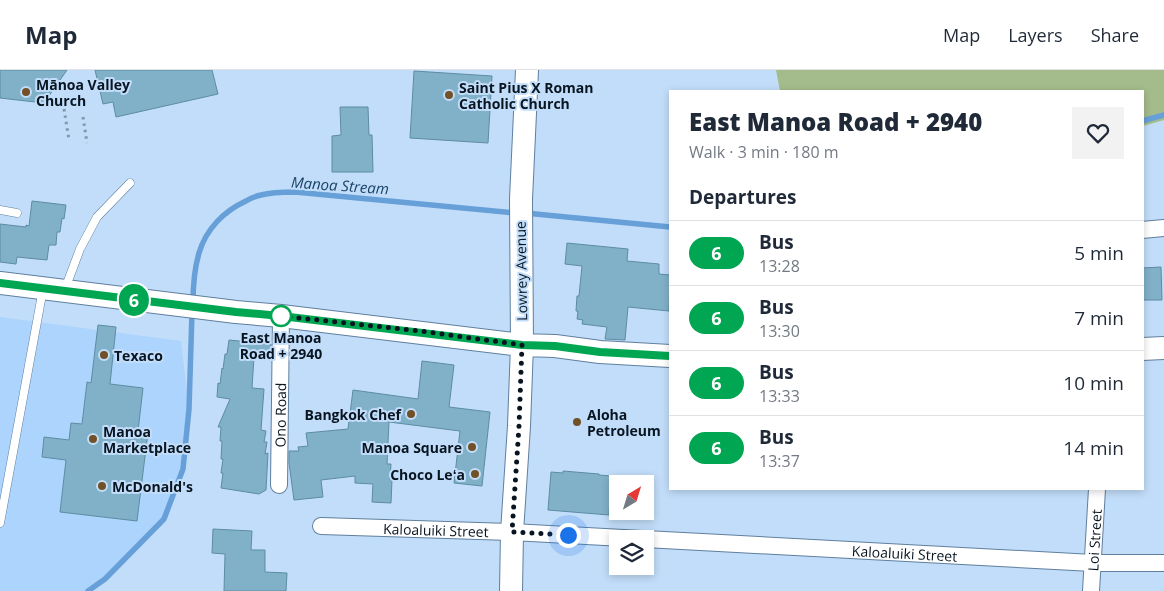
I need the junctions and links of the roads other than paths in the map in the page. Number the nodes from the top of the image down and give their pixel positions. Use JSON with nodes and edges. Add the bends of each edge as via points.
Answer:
{"nodes":[{"id":1,"x":527,"y":70,"type":"edge"},
{"id":2,"x":130,"y":183,"type":"dead end"},
{"id":3,"x":0,"y":210,"type":"edge"},
{"id":4,"x":17,"y":213,"type":"dead end"},
{"id":5,"x":1164,"y":228,"type":"edge"},
{"id":6,"x":1144,"y":230,"type":"edge"},
{"id":7,"x":0,"y":283,"type":"edge"},
{"id":8,"x":54,"y":290,"type":"junction"},
{"id":9,"x":281,"y":316,"type":"junction"},
{"id":10,"x":522,"y":345,"type":"junction"},
{"id":11,"x":1164,"y":348,"type":"edge"},
{"id":12,"x":1144,"y":349,"type":"edge"},
{"id":13,"x":669,"y":356,"type":"edge"},
{"id":14,"x":279,"y":485,"type":"dead end"},
{"id":15,"x":1097,"y":490,"type":"edge"},
{"id":16,"x":0,"y":523,"type":"edge"},
{"id":17,"x":321,"y":526,"type":"dead end"},
{"id":18,"x":512,"y":532,"type":"junction"},
{"id":19,"x":609,"y":537,"type":"edge"},
{"id":20,"x":654,"y":540,"type":"edge"},
{"id":21,"x":1093,"y":563,"type":"junction"},
{"id":22,"x":1164,"y":563,"type":"edge"},
{"id":23,"x":510,"y":591,"type":"edge"},
{"id":24,"x":1091,"y":591,"type":"edge"}],
"edges":[{"from":1,"to":10,"type":"street","name":"Lowrey Avenue","via":[[521,199]]},
{"from":2,"to":8,"type":"lane","via":[[97,217]]},
{"from":3,"to":4,"type":"lane"},
{"from":5,"to":6,"type":"street"},
{"from":7,"to":8,"type":"street"},
{"from":8,"to":9,"type":"street"},
{"from":8,"to":16,"type":"lane"},
{"from":9,"to":10,"type":"street"},
{"from":9,"to":14,"type":"street","name":"Ono Road"},
{"from":10,"to":13,"type":"street"},
{"from":10,"to":18,"type":"street","name":"Lowrey Avenue"},
{"from":11,"to":12,"type":"street"},
{"from":15,"to":21,"type":"street","name":"Loi Street"},
{"from":17,"to":18,"type":"street","name":"Kaloaluiki Street"},
{"from":18,"to":19,"type":"street","name":"Kaloaluiki Street"},
{"from":18,"to":23,"type":"street","name":"Lowrey Avenue"},
{"from":20,"to":21,"type":"street","name":"Kaloaluiki Street"},
{"from":21,"to":22,"type":"street","name":"Kaloaluiki Street"},
{"from":21,"to":24,"type":"street","name":"Loi Street"}]}
